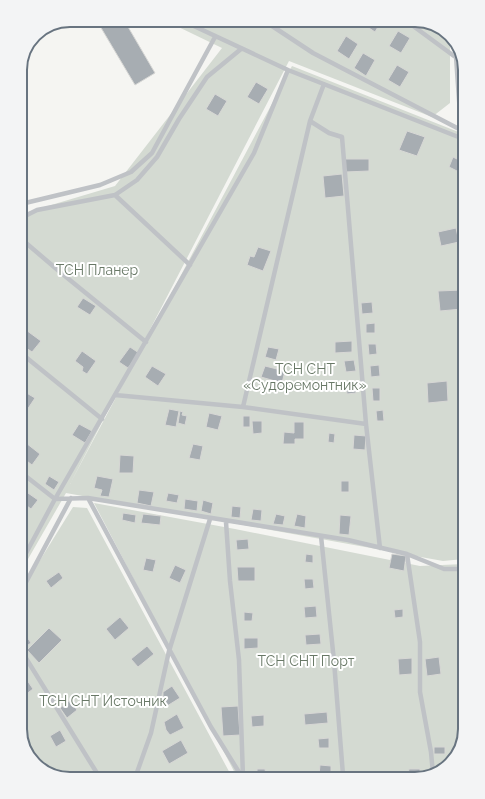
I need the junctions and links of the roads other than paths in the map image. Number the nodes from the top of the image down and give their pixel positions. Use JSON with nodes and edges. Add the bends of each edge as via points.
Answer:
{"nodes":[{"id":1,"x":195,"y":27,"type":"edge"},
{"id":2,"x":274,"y":27,"type":"edge"},
{"id":3,"x":415,"y":27,"type":"edge"},
{"id":4,"x":215,"y":37,"type":"junction"},
{"id":5,"x":241,"y":49,"type":"junction"},
{"id":6,"x":454,"y":52,"type":"edge"},
{"id":7,"x":454,"y":56,"type":"junction"},
{"id":8,"x":288,"y":70,"type":"junction"},
{"id":9,"x":324,"y":84,"type":"junction"},
{"id":10,"x":458,"y":105,"type":"edge"},
{"id":11,"x":310,"y":121,"type":"junction"},
{"id":12,"x":458,"y":128,"type":"edge"},
{"id":13,"x":458,"y":137,"type":"edge"},
{"id":14,"x":115,"y":195,"type":"junction"},
{"id":15,"x":27,"y":203,"type":"edge"},
{"id":16,"x":27,"y":215,"type":"edge"},
{"id":17,"x":27,"y":244,"type":"edge"},
{"id":18,"x":190,"y":265,"type":"junction"},
{"id":19,"x":146,"y":342,"type":"junction"},
{"id":20,"x":27,"y":358,"type":"edge"},
{"id":21,"x":115,"y":395,"type":"junction"},
{"id":22,"x":244,"y":407,"type":"junction"},
{"id":23,"x":102,"y":419,"type":"junction"},
{"id":24,"x":366,"y":424,"type":"junction"},
{"id":25,"x":27,"y":477,"type":"edge"},
{"id":26,"x":55,"y":498,"type":"junction"},
{"id":27,"x":71,"y":498,"type":"junction"},
{"id":28,"x":88,"y":498,"type":"junction"},
{"id":29,"x":210,"y":520,"type":"junction"},
{"id":30,"x":226,"y":522,"type":"junction"},
{"id":31,"x":321,"y":536,"type":"junction"},
{"id":32,"x":380,"y":548,"type":"junction"},
{"id":33,"x":27,"y":551,"type":"edge"},
{"id":34,"x":407,"y":554,"type":"junction"},
{"id":35,"x":458,"y":569,"type":"edge"},
{"id":36,"x":27,"y":580,"type":"edge"},
{"id":37,"x":169,"y":651,"type":"junction"},
{"id":38,"x":27,"y":660,"type":"edge"},
{"id":39,"x":433,"y":769,"type":"edge"},
{"id":40,"x":96,"y":772,"type":"edge"},
{"id":41,"x":137,"y":772,"type":"edge"},
{"id":42,"x":240,"y":772,"type":"edge"},
{"id":43,"x":243,"y":772,"type":"edge"},
{"id":44,"x":343,"y":772,"type":"edge"}],
"edges":[{"from":1,"to":4,"type":"lane"},
{"from":2,"to":12,"type":"lane","via":[[313,53]]},
{"from":3,"to":7,"type":"lane"},
{"from":4,"to":5,"type":"lane"},
{"from":4,"to":15,"type":"lane","via":[[152,153],[132,172],[100,185]]},
{"from":5,"to":8,"type":"lane"},
{"from":5,"to":14,"type":"lane","via":[[207,77],[157,157],[137,180]]},
{"from":6,"to":7,"type":"lane"},
{"from":7,"to":10,"type":"lane"},
{"from":8,"to":9,"type":"lane"},
{"from":8,"to":18,"type":"lane","via":[[254,153]]},
{"from":9,"to":11,"type":"lane"},
{"from":9,"to":13,"type":"lane"},
{"from":11,"to":22,"type":"lane"},
{"from":11,"to":24,"type":"lane","via":[[329,133],[342,137]]},
{"from":14,"to":16,"type":"lane","via":[[37,210]]},
{"from":14,"to":18,"type":"lane"},
{"from":17,"to":19,"type":"lane"},
{"from":18,"to":19,"type":"lane"},
{"from":19,"to":21,"type":"lane"},
{"from":20,"to":23,"type":"lane"},
{"from":21,"to":22,"type":"lane"},
{"from":21,"to":23,"type":"lane"},
{"from":22,"to":24,"type":"lane"},
{"from":23,"to":26,"type":"lane"},
{"from":24,"to":32,"type":"lane"},
{"from":25,"to":26,"type":"lane"},
{"from":26,"to":27,"type":"lane"},
{"from":26,"to":33,"type":"lane"},
{"from":27,"to":28,"type":"lane"},
{"from":27,"to":36,"type":"lane"},
{"from":28,"to":29,"type":"lane"},
{"from":28,"to":37,"type":"lane"},
{"from":29,"to":30,"type":"lane"},
{"from":29,"to":37,"type":"lane"},
{"from":30,"to":31,"type":"lane"},
{"from":30,"to":43,"type":"lane","via":[[239,660]]},
{"from":31,"to":32,"type":"lane"},
{"from":31,"to":44,"type":"lane"},
{"from":32,"to":34,"type":"lane"},
{"from":34,"to":35,"type":"lane","via":[[444,569]]},
{"from":34,"to":39,"type":"lane","via":[[420,642],[420,692]]},
{"from":37,"to":41,"type":"lane","via":[[151,733]]},
{"from":37,"to":42,"type":"lane","via":[[211,727]]},
{"from":38,"to":40,"type":"lane"}]}
